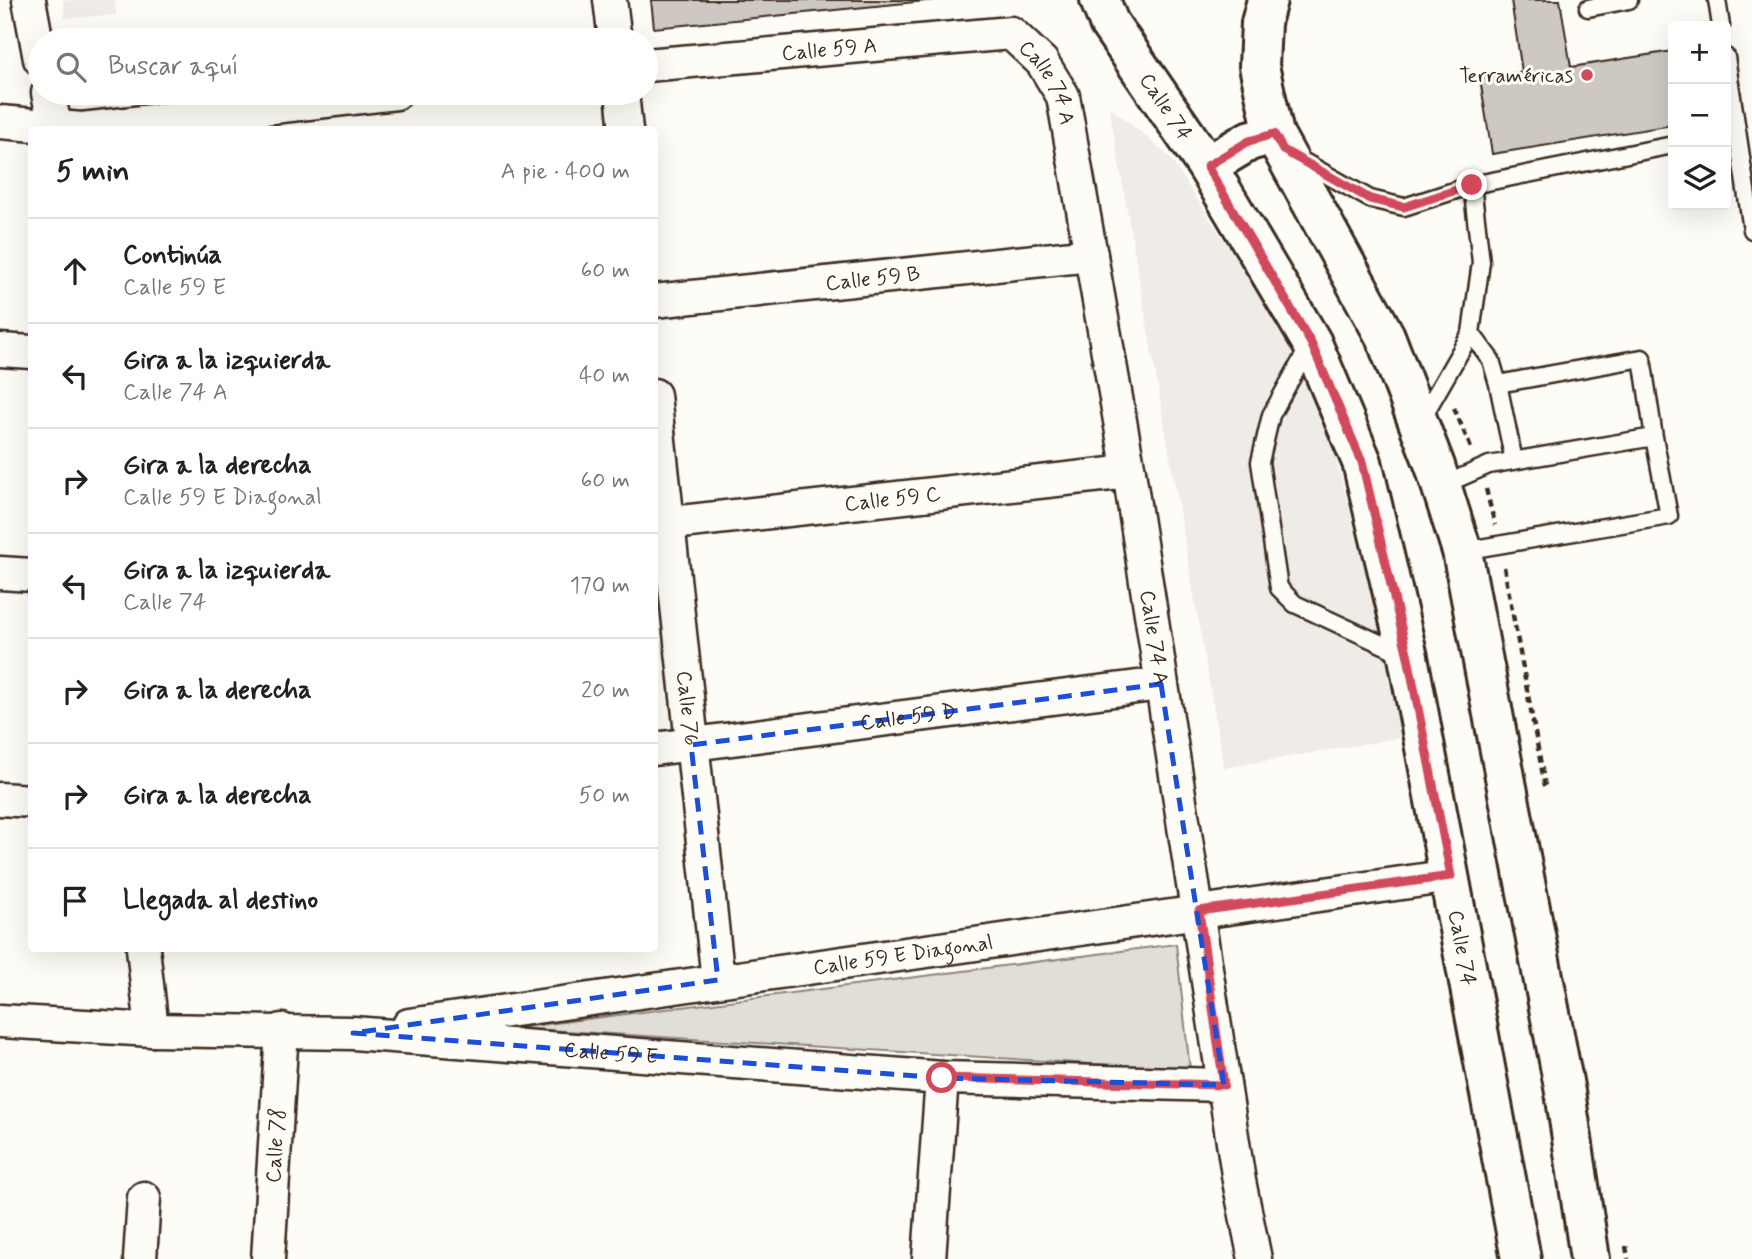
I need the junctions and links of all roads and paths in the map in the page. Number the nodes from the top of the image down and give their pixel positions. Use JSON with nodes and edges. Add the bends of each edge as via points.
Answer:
{"nodes":[{"id":1,"x":29,"y":0,"type":"edge"},
{"id":2,"x":610,"y":0,"type":"edge"},
{"id":3,"x":1100,"y":0,"type":"edge"},
{"id":4,"x":1268,"y":0,"type":"edge"},
{"id":5,"x":1629,"y":0,"type":"edge"},
{"id":6,"x":1717,"y":0,"type":"edge"},
{"id":7,"x":1588,"y":8,"type":"dead end"},
{"id":8,"x":1720,"y":21,"type":"edge"},
{"id":9,"x":34,"y":28,"type":"edge"},
{"id":10,"x":614,"y":28,"type":"edge"},
{"id":11,"x":1011,"y":33,"type":"joint"},
{"id":12,"x":658,"y":64,"type":"edge"},
{"id":13,"x":51,"y":105,"type":"edge"},
{"id":14,"x":291,"y":105,"type":"edge"},
{"id":15,"x":623,"y":105,"type":"edge"},
{"id":16,"x":0,"y":122,"type":"edge"},
{"id":17,"x":37,"y":126,"type":"edge"},
{"id":18,"x":56,"y":126,"type":"edge"},
{"id":19,"x":108,"y":126,"type":"edge"},
{"id":20,"x":626,"y":126,"type":"edge"},
{"id":21,"x":1731,"y":134,"type":"edge"},
{"id":22,"x":1278,"y":142,"type":"junction"},
{"id":23,"x":1668,"y":146,"type":"edge"},
{"id":24,"x":1207,"y":166,"type":"junction"},
{"id":25,"x":1472,"y":185,"type":"junction"},
{"id":26,"x":1752,"y":230,"type":"edge"},
{"id":27,"x":1091,"y":255,"type":"junction"},
{"id":28,"x":658,"y":302,"type":"edge"},
{"id":29,"x":1471,"y":333,"type":"junction"},
{"id":30,"x":1311,"y":343,"type":"junction"},
{"id":31,"x":0,"y":350,"type":"edge"},
{"id":32,"x":28,"y":352,"type":"edge"},
{"id":33,"x":1498,"y":384,"type":"junction"},
{"id":34,"x":1419,"y":424,"type":"junction"},
{"id":35,"x":1654,"y":437,"type":"junction"},
{"id":36,"x":1514,"y":461,"type":"junction"},
{"id":37,"x":658,"y":469,"type":"edge"},
{"id":38,"x":1129,"y":472,"type":"junction"},
{"id":39,"x":1441,"y":486,"type":"junction"},
{"id":40,"x":661,"y":524,"type":"edge"},
{"id":41,"x":1462,"y":551,"type":"junction"},
{"id":42,"x":0,"y":573,"type":"edge"},
{"id":43,"x":28,"y":575,"type":"edge"},
{"id":44,"x":1408,"y":657,"type":"junction"},
{"id":45,"x":1161,"y":684,"type":"junction"},
{"id":46,"x":691,"y":745,"type":"junction"},
{"id":47,"x":658,"y":749,"type":"edge"},
{"id":48,"x":0,"y":799,"type":"edge"},
{"id":49,"x":28,"y":801,"type":"edge"},
{"id":50,"x":1451,"y":876,"type":"junction"},
{"id":51,"x":1199,"y":911,"type":"junction"},
{"id":52,"x":143,"y":952,"type":"edge"},
{"id":53,"x":718,"y":980,"type":"junction"},
{"id":54,"x":0,"y":1021,"type":"edge"},
{"id":55,"x":152,"y":1030,"type":"junction"},
{"id":56,"x":282,"y":1030,"type":"junction"},
{"id":57,"x":353,"y":1033,"type":"junction"},
{"id":58,"x":942,"y":1078,"type":"junction"},
{"id":59,"x":1224,"y":1085,"type":"junction"},
{"id":60,"x":144,"y":1198,"type":"dead end"},
{"id":61,"x":140,"y":1259,"type":"edge"},
{"id":62,"x":268,"y":1259,"type":"edge"},
{"id":63,"x":929,"y":1259,"type":"edge"},
{"id":64,"x":1255,"y":1259,"type":"edge"},
{"id":65,"x":1521,"y":1259,"type":"edge"},
{"id":66,"x":1590,"y":1259,"type":"edge"}],
"edges":[{"from":1,"to":9,"type":"street"},
{"from":2,"to":10,"type":"street"},
{"from":3,"to":24,"type":"main road","name":"Calle 74","via":[[1109,23]]},
{"from":4,"to":22,"type":"main road","via":[[1261,23],[1259,66]]},
{"from":5,"to":7,"type":"lane"},
{"from":6,"to":8,"type":"lane"},
{"from":11,"to":12,"type":"street","name":"Calle 59 A"},
{"from":11,"to":27,"type":"street","name":"Calle 74 A","via":[[1042,62],[1063,96]]},
{"from":13,"to":18,"type":"street"},
{"from":14,"to":19,"type":"street"},
{"from":15,"to":20,"type":"street"},
{"from":16,"to":17,"type":"street"},
{"from":21,"to":26,"type":"lane"},
{"from":22,"to":24,"type":"main road","via":[[1249,141]]},
{"from":22,"to":25,"type":"lane","via":[[1370,199],[1404,207]]},
{"from":22,"to":34,"type":"main road","via":[[1385,336]]},
{"from":23,"to":25,"type":"lane"},
{"from":24,"to":30,"type":"main road","name":"Calle 74"},
{"from":25,"to":29,"type":"lane","via":[[1481,262]]},
{"from":27,"to":28,"type":"street","name":"Calle 59 B"},
{"from":27,"to":38,"type":"street","name":"Calle 74 A"},
{"from":29,"to":33,"type":"lane","via":[[1491,359]]},
{"from":29,"to":34,"type":"lane"},
{"from":30,"to":44,"type":"main road","name":"Calle 74","via":[[1362,462]]},
{"from":30,"to":44,"type":"lane","via":[[1271,415],[1260,462],[1279,588],[1295,604]]},
{"from":31,"to":32,"type":"street"},
{"from":33,"to":35,"type":"lane","via":[[1642,358]]},
{"from":33,"to":36,"type":"lane"},
{"from":34,"to":39,"type":"main road"},
{"from":35,"to":36,"type":"lane"},
{"from":35,"to":41,"type":"lane","via":[[1669,516]]},
{"from":36,"to":39,"type":"lane","via":[[1489,465]]},
{"from":37,"to":40,"type":"street","name":"Calle 76"},
{"from":38,"to":40,"type":"street","name":"Calle 59 C"},
{"from":38,"to":45,"type":"street","name":"Calle 74 A"},
{"from":39,"to":41,"type":"main road"},
{"from":40,"to":46,"type":"street","name":"Calle 76"},
{"from":41,"to":66,"type":"main road","via":[[1565,1092]]},
{"from":42,"to":43,"type":"street"},
{"from":44,"to":50,"type":"main road","name":"Calle 74"},
{"from":45,"to":46,"type":"street","name":"Calle 59 D"},
{"from":45,"to":51,"type":"street","name":"Calle 74 A"},
{"from":46,"to":47,"type":"street","name":"Calle 59 D"},
{"from":46,"to":53,"type":"street","name":"Calle 76"},
{"from":48,"to":49,"type":"street"},
{"from":50,"to":51,"type":"street","name":"Calle 59 E Diagonal"},
{"from":50,"to":65,"type":"main road","name":"Calle 74"},
{"from":51,"to":53,"type":"street","name":"Calle 59 E Diagonal"},
{"from":51,"to":59,"type":"street","name":"Calle 74 A"},
{"from":52,"to":55,"type":"street"},
{"from":53,"to":57,"type":"street","name":"Calle 59 E Diagonal"},
{"from":54,"to":55,"type":"street","name":"Calle 59 E"},
{"from":55,"to":56,"type":"street","name":"Calle 59 E"},
{"from":56,"to":57,"type":"street","name":"Calle 59 E"},
{"from":56,"to":62,"type":"street","name":"Calle 78"},
{"from":57,"to":58,"type":"street","name":"Calle 59 E"},
{"from":58,"to":59,"type":"street","name":"Calle 59 E"},
{"from":58,"to":63,"type":"street"},
{"from":59,"to":64,"type":"street","name":"Calle 74 A"},
{"from":60,"to":61,"type":"street"}]}
